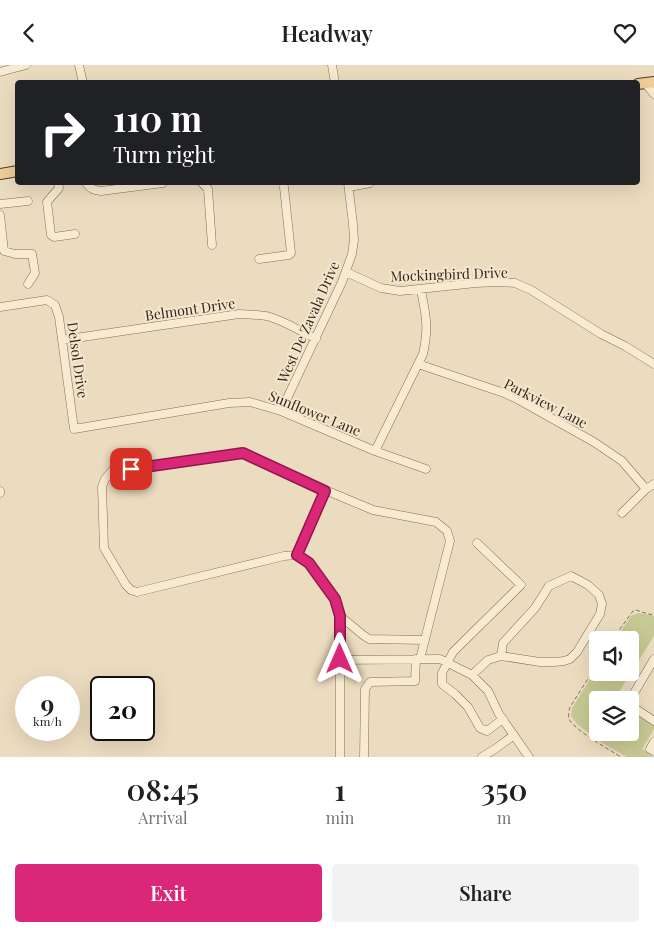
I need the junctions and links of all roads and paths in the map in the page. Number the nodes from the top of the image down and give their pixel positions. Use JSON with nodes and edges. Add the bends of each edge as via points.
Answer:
{"nodes":[{"id":1,"x":26,"y":65,"type":"edge"},
{"id":2,"x":80,"y":65,"type":"edge"},
{"id":3,"x":332,"y":65,"type":"edge"},
{"id":4,"x":0,"y":72,"type":"edge"},
{"id":5,"x":82,"y":80,"type":"edge"},
{"id":6,"x":334,"y":80,"type":"edge"},
{"id":7,"x":646,"y":83,"type":"edge"},
{"id":8,"x":654,"y":94,"type":"edge"},
{"id":9,"x":15,"y":171,"type":"edge"},
{"id":10,"x":0,"y":173,"type":"edge"},
{"id":11,"x":58,"y":185,"type":"edge"},
{"id":12,"x":88,"y":185,"type":"edge"},
{"id":13,"x":148,"y":185,"type":"edge"},
{"id":14,"x":204,"y":185,"type":"edge"},
{"id":15,"x":348,"y":185,"type":"edge"},
{"id":16,"x":284,"y":187,"type":"dead end"},
{"id":17,"x":28,"y":201,"type":"dead end"},
{"id":18,"x":0,"y":205,"type":"edge"},
{"id":19,"x":0,"y":215,"type":"edge"},
{"id":20,"x":75,"y":234,"type":"dead end"},
{"id":21,"x":212,"y":245,"type":"dead end"},
{"id":22,"x":259,"y":259,"type":"dead end"},
{"id":23,"x":346,"y":272,"type":"junction"},
{"id":24,"x":28,"y":284,"type":"dead end"},
{"id":25,"x":421,"y":290,"type":"junction"},
{"id":26,"x":0,"y":307,"type":"edge"},
{"id":27,"x":316,"y":339,"type":"junction"},
{"id":28,"x":62,"y":340,"type":"junction"},
{"id":29,"x":418,"y":364,"type":"junction"},
{"id":30,"x":654,"y":364,"type":"edge"},
{"id":31,"x":281,"y":411,"type":"junction"},
{"id":32,"x":74,"y":429,"type":"joint"},
{"id":33,"x":376,"y":451,"type":"junction"},
{"id":34,"x":426,"y":469,"type":"dead end"},
{"id":35,"x":654,"y":484,"type":"edge"},
{"id":36,"x":646,"y":489,"type":"junction"},
{"id":37,"x":325,"y":491,"type":"junction"},
{"id":38,"x":622,"y":513,"type":"dead end"},
{"id":39,"x":477,"y":543,"type":"dead end"},
{"id":40,"x":297,"y":555,"type":"junction"},
{"id":41,"x":654,"y":615,"type":"edge"},
{"id":42,"x":340,"y":616,"type":"junction"},
{"id":43,"x":618,"y":631,"type":"edge"},
{"id":44,"x":425,"y":639,"type":"junction"},
{"id":45,"x":501,"y":656,"type":"junction"},
{"id":46,"x":340,"y":659,"type":"junction"},
{"id":47,"x":418,"y":659,"type":"junction"},
{"id":48,"x":654,"y":659,"type":"edge"},
{"id":49,"x":447,"y":662,"type":"junction"},
{"id":50,"x":472,"y":675,"type":"junction"},
{"id":51,"x":589,"y":677,"type":"edge"},
{"id":52,"x":635,"y":691,"type":"edge"},
{"id":53,"x":639,"y":711,"type":"edge"},
{"id":54,"x":503,"y":719,"type":"junction"},
{"id":55,"x":654,"y":721,"type":"edge"},
{"id":56,"x":514,"y":735,"type":"junction"},
{"id":57,"x":654,"y":742,"type":"edge"},
{"id":58,"x":654,"y":751,"type":"edge"},
{"id":59,"x":340,"y":757,"type":"edge"},
{"id":60,"x":364,"y":757,"type":"edge"},
{"id":61,"x":482,"y":757,"type":"edge"},
{"id":62,"x":529,"y":757,"type":"edge"},
{"id":63,"x":621,"y":757,"type":"edge"}],
"edges":[{"from":1,"to":4,"type":"street"},
{"from":2,"to":5,"type":"street"},
{"from":3,"to":6,"type":"street"},
{"from":7,"to":8,"type":"street"},
{"from":9,"to":10,"type":"main road"},
{"from":11,"to":20,"type":"street","via":[[47,202],[51,235]]},
{"from":12,"to":13,"type":"street","via":[[101,191]]},
{"from":14,"to":21,"type":"street","via":[[208,189]]},
{"from":15,"to":23,"type":"street","name":"West De Zavala Drive","via":[[354,240]]},
{"from":16,"to":22,"type":"street","via":[[291,253]]},
{"from":17,"to":18,"type":"street"},
{"from":19,"to":24,"type":"street","via":[[4,251],[32,254],[35,273]]},
{"from":23,"to":25,"type":"street","name":"Mockingbird Drive","via":[[381,289]]},
{"from":23,"to":27,"type":"street","name":"West De Zavala Drive"},
{"from":25,"to":29,"type":"street","via":[[427,336]]},
{"from":25,"to":30,"type":"street","name":"Mockingbird Drive","via":[[499,281],[515,283]]},
{"from":26,"to":28,"type":"street","name":"Delsol Drive","via":[[47,300],[55,305]]},
{"from":27,"to":28,"type":"street","name":"Belmont Drive","via":[[270,317],[238,314]]},
{"from":27,"to":31,"type":"street","name":"West De Zavala Drive"},
{"from":28,"to":32,"type":"street","name":"Delsol Drive"},
{"from":29,"to":33,"type":"street"},
{"from":29,"to":36,"type":"street","name":"Parkview Lane","via":[[519,400],[622,461]]},
{"from":31,"to":32,"type":"street","name":"Sunflower Lane","via":[[250,402],[230,403]]},
{"from":31,"to":33,"type":"street","name":"Sunflower Lane"},
{"from":33,"to":34,"type":"street","name":"Sunflower Lane"},
{"from":35,"to":36,"type":"street"},
{"from":36,"to":38,"type":"street"},
{"from":37,"to":40,"type":"street"},
{"from":37,"to":40,"type":"street","via":[[243,453],[112,471],[102,487],[104,548],[130,590],[137,592]]},
{"from":37,"to":44,"type":"street","via":[[373,510],[436,522],[447,531],[450,541]]},
{"from":39,"to":49,"type":"street","via":[[521,585],[453,652]]},
{"from":40,"to":42,"type":"street","via":[[309,563],[335,599]]},
{"from":41,"to":43,"type":"path","via":[[632,611]]},
{"from":42,"to":44,"type":"street","via":[[369,639]]},
{"from":42,"to":46,"type":"street"},
{"from":44,"to":47,"type":"street"},
{"from":45,"to":45,"type":"street","via":[[540,662],[570,659],[600,614],[602,603],[599,595],[571,576],[549,586],[503,643]]},
{"from":45,"to":50,"type":"street","via":[[488,660]]},
{"from":46,"to":47,"type":"street"},
{"from":46,"to":59,"type":"street"},
{"from":47,"to":49,"type":"street"},
{"from":47,"to":60,"type":"street","via":[[415,681],[370,682],[365,689]]},
{"from":48,"to":52,"type":"street"},
{"from":49,"to":50,"type":"street"},
{"from":49,"to":54,"type":"street","via":[[442,684],[468,707],[480,728],[488,731]]},
{"from":50,"to":54,"type":"street","via":[[488,691]]},
{"from":51,"to":63,"type":"path","via":[[570,707],[569,718],[599,745]]},
{"from":53,"to":55,"type":"street"},
{"from":54,"to":56,"type":"street"},
{"from":56,"to":61,"type":"street"},
{"from":56,"to":62,"type":"street"},
{"from":57,"to":58,"type":"street","via":[[650,749]]}]}
